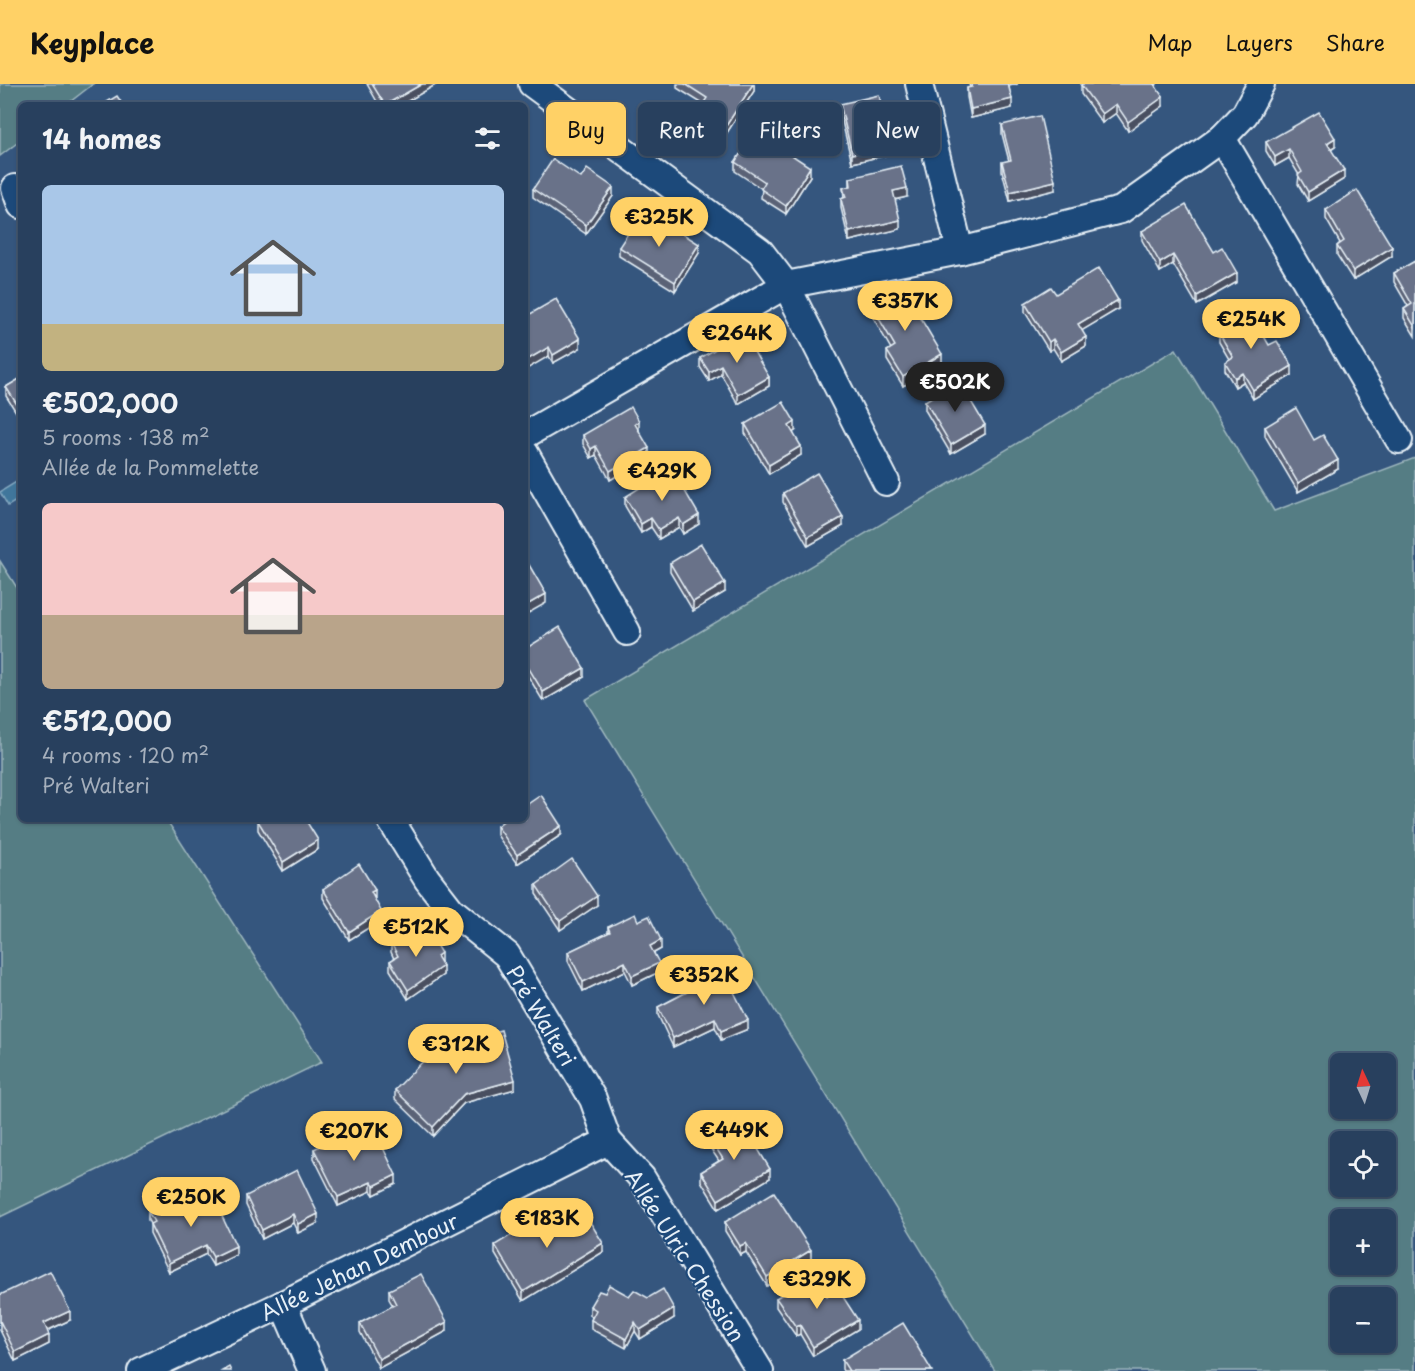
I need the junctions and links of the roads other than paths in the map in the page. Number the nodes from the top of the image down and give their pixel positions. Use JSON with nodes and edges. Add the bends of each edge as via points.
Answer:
{"nodes":[{"id":1,"x":532,"y":84,"type":"edge"},
{"id":2,"x":919,"y":84,"type":"edge"},
{"id":3,"x":1260,"y":84,"type":"edge"},
{"id":4,"x":1222,"y":138,"type":"junction"},
{"id":5,"x":960,"y":251,"type":"junction"},
{"id":6,"x":786,"y":285,"type":"junction"},
{"id":7,"x":528,"y":433,"type":"edge"},
{"id":8,"x":1399,"y":440,"type":"dead end"},
{"id":9,"x":528,"y":458,"type":"edge"},
{"id":10,"x":886,"y":482,"type":"dead end"},
{"id":11,"x":627,"y":632,"type":"dead end"},
{"id":12,"x":392,"y":822,"type":"edge"},
{"id":13,"x":608,"y":1141,"type":"junction"},
{"id":14,"x":283,"y":1304,"type":"junction"},
{"id":15,"x":141,"y":1371,"type":"edge"},
{"id":16,"x":312,"y":1371,"type":"edge"},
{"id":17,"x":760,"y":1371,"type":"edge"}],
"edges":[{"from":1,"to":6,"type":"street","via":[[760,251]]},
{"from":2,"to":5,"type":"street"},
{"from":3,"to":4,"type":"street","via":[[1245,114]]},
{"from":4,"to":5,"type":"street","via":[[1121,210]]},
{"from":4,"to":8,"type":"street"},
{"from":5,"to":6,"type":"street"},
{"from":6,"to":7,"type":"street"},
{"from":6,"to":10,"type":"street"},
{"from":9,"to":11,"type":"street"},
{"from":12,"to":13,"type":"street","name":"Pré Walteri","via":[[451,910],[507,955],[592,1099]]},
{"from":13,"to":14,"type":"street","name":"Allée Jehan Dembour"},
{"from":13,"to":17,"type":"street","name":"Allée Ulric Chession","via":[[642,1178]]},
{"from":14,"to":15,"type":"street","name":"Allée Jehan Dembour"},
{"from":14,"to":16,"type":"street"}]}
